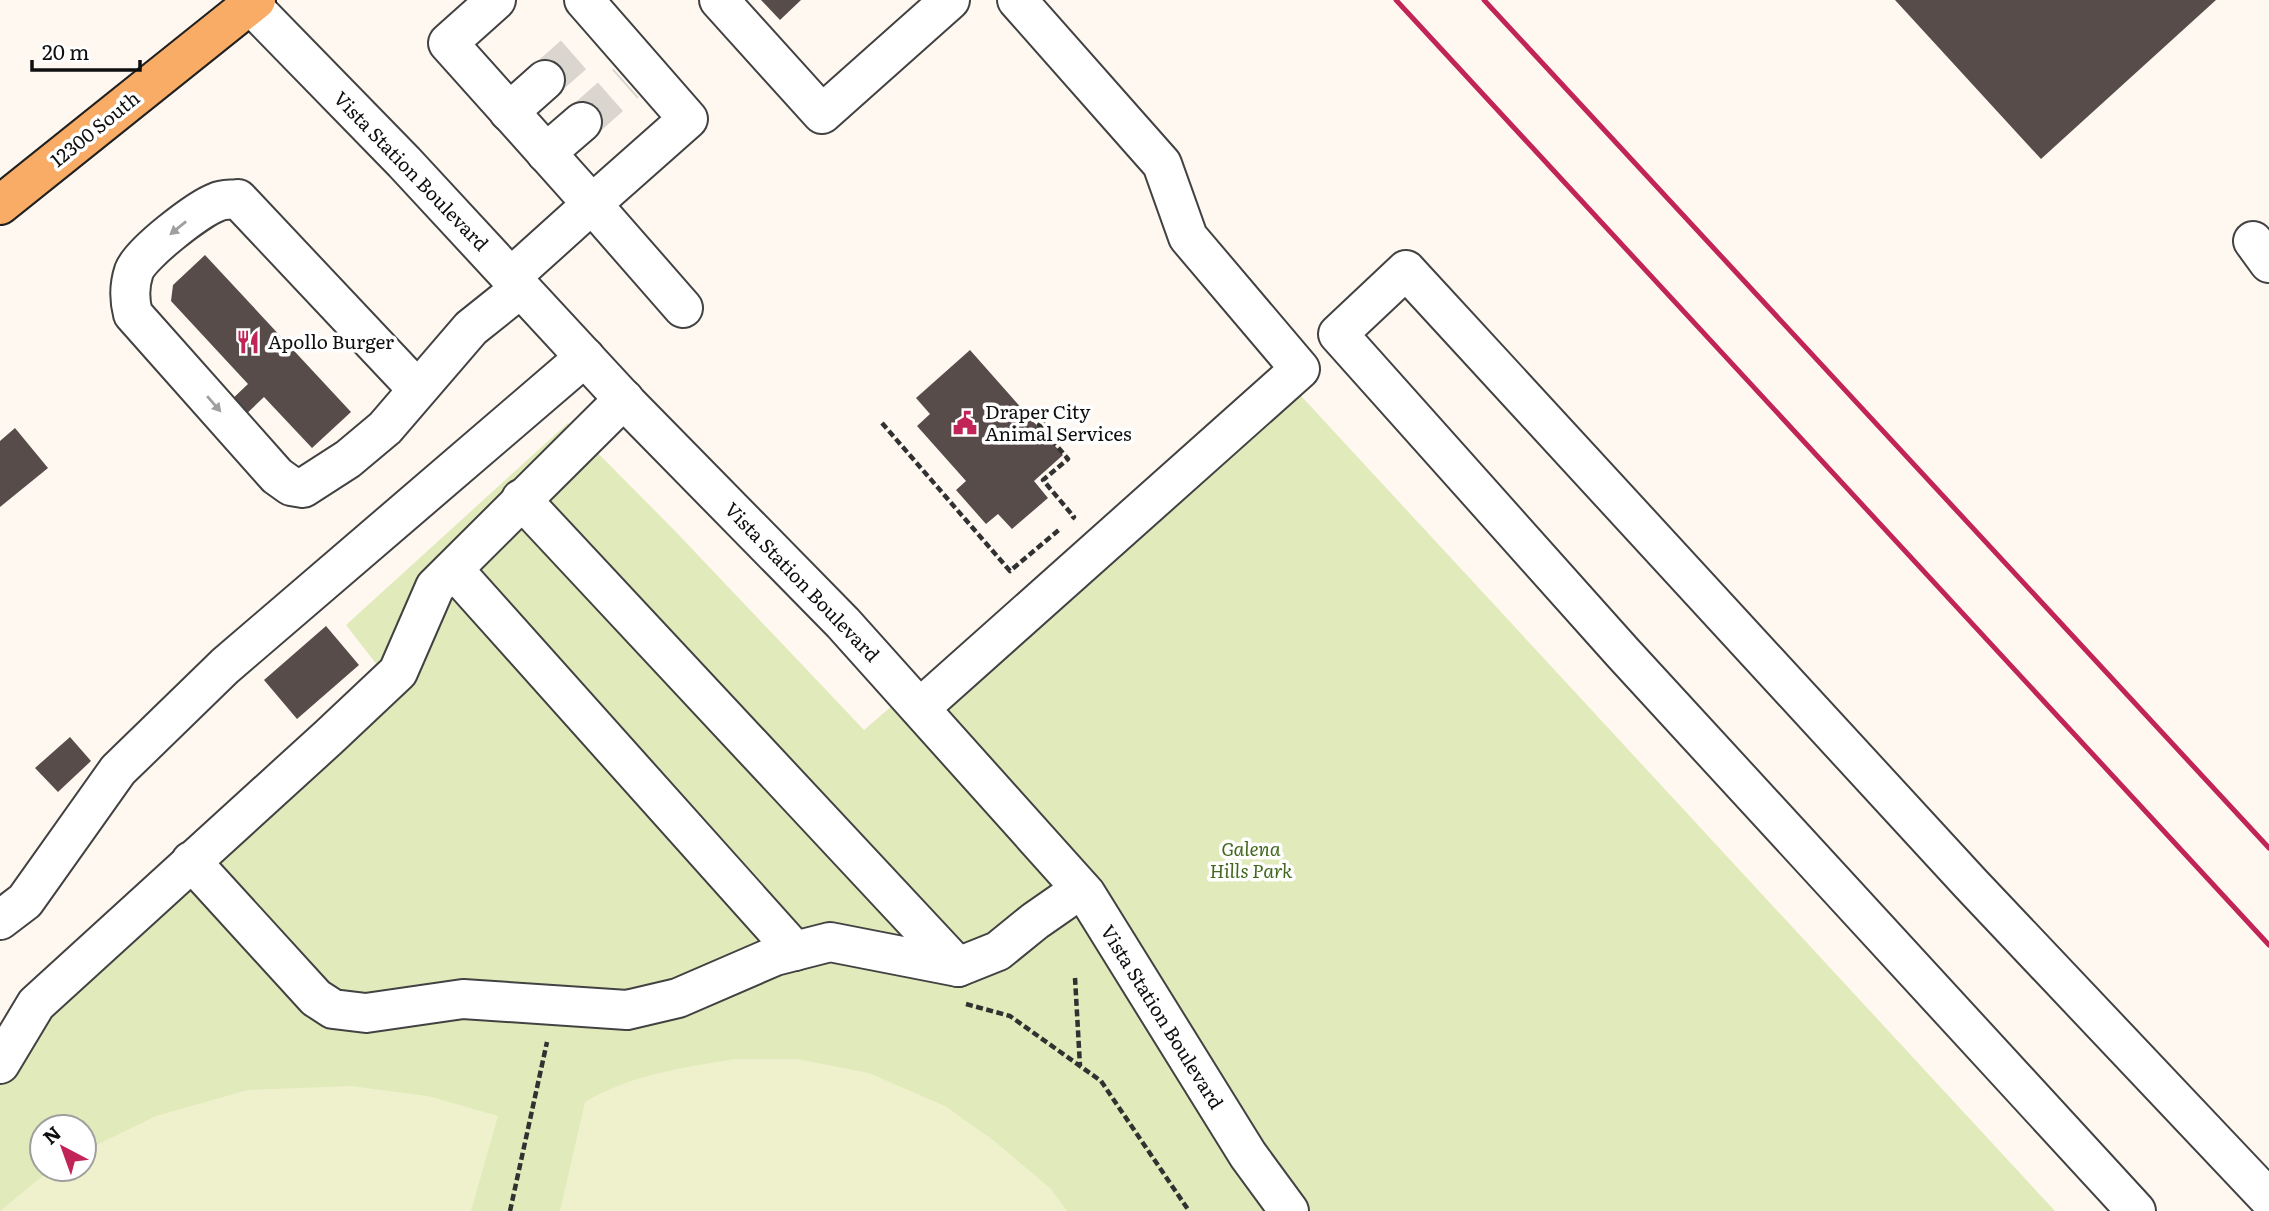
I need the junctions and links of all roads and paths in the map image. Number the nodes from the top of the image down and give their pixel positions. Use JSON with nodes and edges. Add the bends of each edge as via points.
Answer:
{"nodes":[{"id":1,"x":496,"y":0,"type":"edge"},
{"id":2,"x":719,"y":0,"type":"edge"},
{"id":3,"x":950,"y":0,"type":"edge"},
{"id":4,"x":1017,"y":0,"type":"edge"},
{"id":5,"x":251,"y":2,"type":"edge"},
{"id":6,"x":593,"y":23,"type":"edge"},
{"id":7,"x":545,"y":80,"type":"tunnel mouth"},
{"id":8,"x":509,"y":111,"type":"junction"},
{"id":9,"x":582,"y":122,"type":"tunnel mouth"},
{"id":10,"x":546,"y":153,"type":"junction"},
{"id":11,"x":592,"y":204,"type":"junction"},
{"id":12,"x":0,"y":205,"type":"edge"},
{"id":13,"x":516,"y":283,"type":"junction"},
{"id":14,"x":683,"y":308,"type":"dead end"},
{"id":15,"x":1338,"y":334,"type":"junction"},
{"id":16,"x":585,"y":357,"type":"junction"},
{"id":17,"x":1300,"y":369,"type":"junction"},
{"id":18,"x":416,"y":389,"type":"junction"},
{"id":19,"x":624,"y":399,"type":"junction"},
{"id":20,"x":1032,"y":410,"type":"dead end"},
{"id":21,"x":882,"y":423,"type":"dead end"},
{"id":22,"x":521,"y":499,"type":"junction"},
{"id":23,"x":454,"y":570,"type":"junction"},
{"id":24,"x":920,"y":708,"type":"junction"},
{"id":25,"x":191,"y":861,"type":"junction"},
{"id":26,"x":1081,"y":889,"type":"junction"},
{"id":27,"x":0,"y":920,"type":"edge"},
{"id":28,"x":795,"y":951,"type":"junction"},
{"id":29,"x":1075,"y":978,"type":"dead end"},
{"id":30,"x":958,"y":984,"type":"junction"},
{"id":31,"x":548,"y":1040,"type":"dead end"},
{"id":32,"x":0,"y":1063,"type":"edge"},
{"id":33,"x":1080,"y":1067,"type":"junction"},
{"id":34,"x":2269,"y":1199,"type":"edge"},
{"id":35,"x":510,"y":1211,"type":"edge"},
{"id":36,"x":1189,"y":1211,"type":"edge"},
{"id":37,"x":1289,"y":1211,"type":"edge"},
{"id":38,"x":2136,"y":1211,"type":"edge"}],
"edges":[{"from":1,"to":8,"type":"street","via":[[448,43]]},
{"from":2,"to":3,"type":"street","via":[[822,114]]},
{"from":4,"to":17,"type":"street","via":[[1162,164],[1188,237]]},
{"from":5,"to":12,"type":"main road","name":"12300 South"},
{"from":5,"to":13,"type":"street","name":"Vista Station Boulevard"},
{"from":6,"to":11,"type":"street","via":[[634,75],[688,119]]},
{"from":7,"to":8,"type":"street"},
{"from":8,"to":10,"type":"street"},
{"from":9,"to":10,"type":"street"},
{"from":10,"to":11,"type":"street"},
{"from":11,"to":13,"type":"street"},
{"from":11,"to":14,"type":"street"},
{"from":13,"to":16,"type":"street","name":"Vista Station Boulevard"},
{"from":13,"to":18,"type":"street"},
{"from":15,"to":17,"type":"street"},
{"from":15,"to":34,"type":"street","via":[[1406,270],[1952,863]]},
{"from":15,"to":38,"type":"street","via":[[1623,653]]},
{"from":16,"to":19,"type":"street","name":"Vista Station Boulevard"},
{"from":16,"to":27,"type":"street","via":[[225,666],[118,770],[25,901]]},
{"from":17,"to":24,"type":"street"},
{"from":18,"to":18,"type":"street","one_way":true,"via":[[238,199],[218,201],[194,215],[135,269],[129,297],[133,314],[277,476],[291,486],[303,488],[348,459],[385,428]]},
{"from":19,"to":22,"type":"street"},
{"from":19,"to":24,"type":"street","name":"Vista Station Boulevard"},
{"from":20,"to":21,"type":"path","via":[[1068,459],[1043,480],[1074,517],[1010,571]]},
{"from":22,"to":23,"type":"street"},
{"from":22,"to":30,"type":"street"},
{"from":23,"to":25,"type":"street","via":[[435,587],[398,672]]},
{"from":23,"to":28,"type":"street"},
{"from":24,"to":26,"type":"street","name":"Vista Station Boulevard"},
{"from":25,"to":28,"type":"street","via":[[316,998],[333,1009],[366,1013],[463,999],[627,1010],[678,998]]},
{"from":25,"to":32,"type":"street","via":[[36,1003]]},
{"from":26,"to":30,"type":"street"},
{"from":26,"to":37,"type":"street","name":"Vista Station Boulevard","via":[[1248,1155]]},
{"from":28,"to":30,"type":"street","via":[[830,942]]},
{"from":29,"to":33,"type":"path"},
{"from":30,"to":33,"type":"path"},
{"from":31,"to":35,"type":"path"},
{"from":33,"to":36,"type":"path","via":[[1101,1081]]}]}
